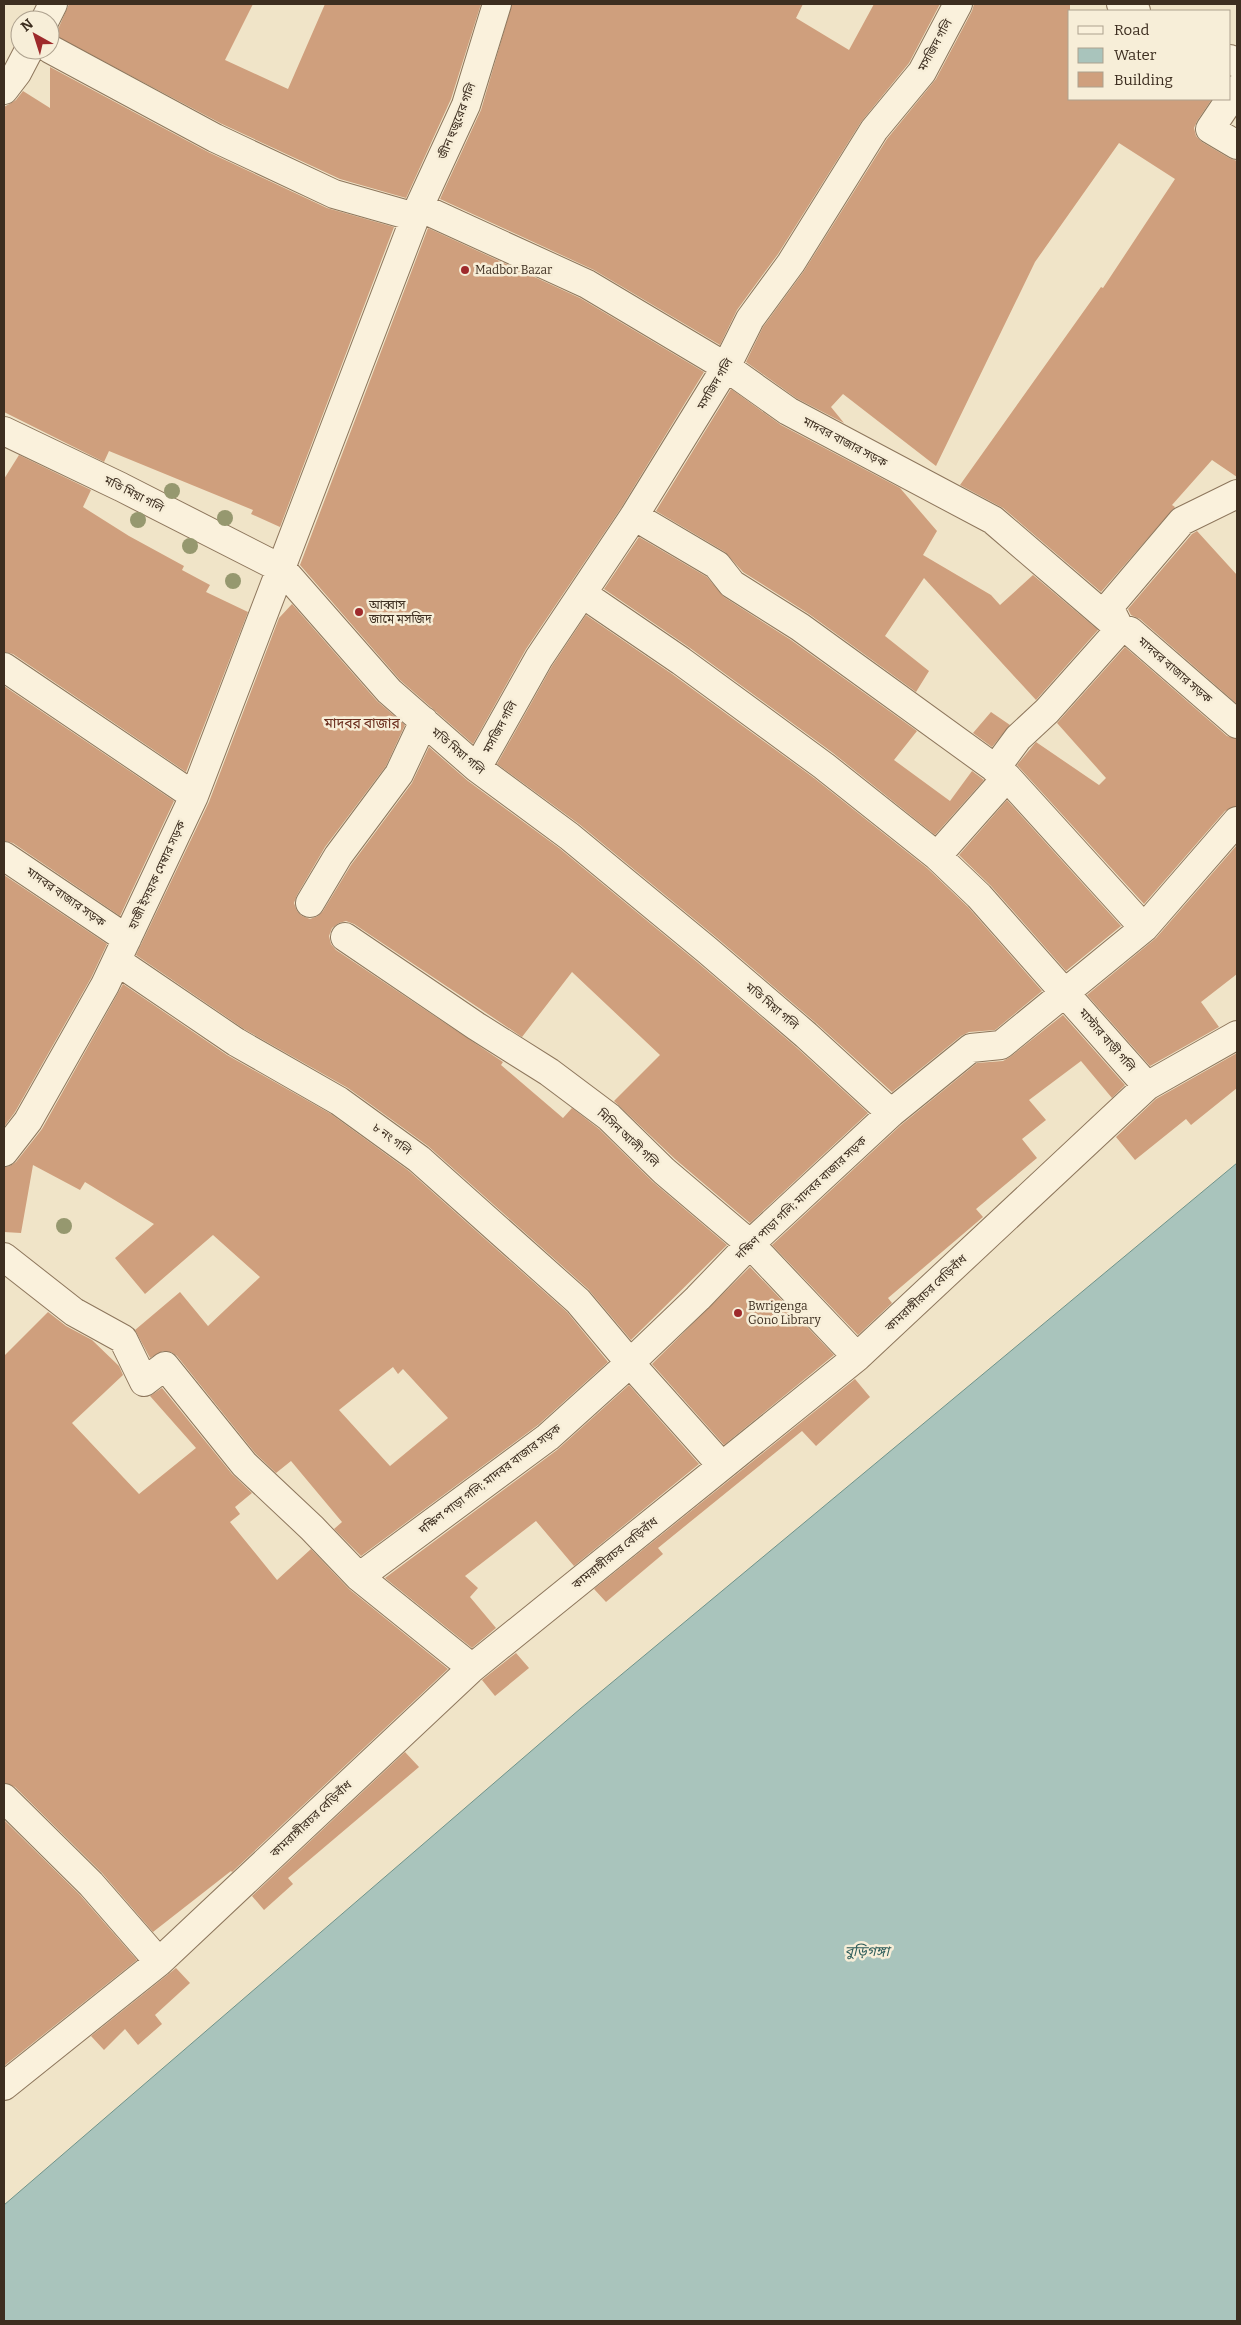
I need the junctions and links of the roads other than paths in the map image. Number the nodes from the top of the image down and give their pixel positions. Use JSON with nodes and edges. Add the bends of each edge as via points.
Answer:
{"nodes":[{"id":1,"x":497,"y":4,"type":"edge"},
{"id":2,"x":958,"y":4,"type":"edge"},
{"id":3,"x":1121,"y":4,"type":"edge"},
{"id":4,"x":1134,"y":10,"type":"edge"},
{"id":5,"x":60,"y":54,"type":"edge"},
{"id":6,"x":24,"y":60,"type":"edge"},
{"id":7,"x":4,"y":90,"type":"edge"},
{"id":8,"x":1230,"y":100,"type":"edge"},
{"id":9,"x":1237,"y":145,"type":"edge"},
{"id":10,"x":417,"y":212,"type":"junction"},
{"id":11,"x":726,"y":366,"type":"junction"},
{"id":12,"x":4,"y":431,"type":"edge"},
{"id":13,"x":1237,"y":496,"type":"edge"},
{"id":14,"x":634,"y":516,"type":"junction"},
{"id":15,"x":282,"y":569,"type":"junction"},
{"id":16,"x":582,"y":594,"type":"junction"},
{"id":17,"x":1120,"y":630,"type":"junction"},
{"id":18,"x":4,"y":668,"type":"edge"},
{"id":19,"x":424,"y":721,"type":"junction"},
{"id":20,"x":1237,"y":724,"type":"edge"},
{"id":21,"x":477,"y":768,"type":"junction"},
{"id":22,"x":1001,"y":773,"type":"junction"},
{"id":23,"x":194,"y":796,"type":"junction"},
{"id":24,"x":1237,"y":821,"type":"edge"},
{"id":25,"x":4,"y":856,"type":"edge"},
{"id":26,"x":937,"y":856,"type":"junction"},
{"id":27,"x":310,"y":903,"type":"dead end"},
{"id":28,"x":1144,"y":928,"type":"junction"},
{"id":29,"x":345,"y":937,"type":"dead end"},
{"id":30,"x":122,"y":950,"type":"junction"},
{"id":31,"x":1066,"y":993,"type":"junction"},
{"id":32,"x":1237,"y":1035,"type":"edge"},
{"id":33,"x":1147,"y":1086,"type":"junction"},
{"id":34,"x":890,"y":1113,"type":"junction"},
{"id":35,"x":4,"y":1152,"type":"edge"},
{"id":36,"x":750,"y":1244,"type":"junction"},
{"id":37,"x":4,"y":1256,"type":"edge"},
{"id":38,"x":857,"y":1357,"type":"junction"},
{"id":39,"x":630,"y":1363,"type":"junction"},
{"id":40,"x":722,"y":1466,"type":"junction"},
{"id":41,"x":359,"y":1577,"type":"junction"},
{"id":42,"x":472,"y":1668,"type":"junction"},
{"id":43,"x":4,"y":1798,"type":"edge"},
{"id":44,"x":159,"y":1962,"type":"junction"},
{"id":45,"x":4,"y":2086,"type":"edge"}],
"edges":[{"from":1,"to":10,"type":"street","name":"জীন হুজুরের গলি","via":[[466,105]]},
{"from":2,"to":11,"type":"street","name":"মসজিদ গলি","via":[[922,72],[874,130],[791,262],[750,319]]},
{"from":3,"to":4,"type":"street"},
{"from":5,"to":10,"type":"street","name":"মাদবর বাজার সড়ক","via":[[215,138],[334,194]]},
{"from":6,"to":7,"type":"street"},
{"from":8,"to":9,"type":"street","via":[[1210,129]]},
{"from":10,"to":11,"type":"street","name":"মাদবর বাজার সড়ক","via":[[587,284]]},
{"from":10,"to":15,"type":"street"},
{"from":11,"to":14,"type":"street","name":"মসজিদ গলি"},
{"from":11,"to":17,"type":"street","name":"মাদবর বাজার সড়ক","via":[[788,411],[993,520]]},
{"from":12,"to":15,"type":"street","name":"মতি মিয়া গলি"},
{"from":13,"to":17,"type":"street","via":[[1182,521],[1109,607]]},
{"from":14,"to":16,"type":"street","name":"মসজিদ গলি"},
{"from":14,"to":22,"type":"street","via":[[717,565],[732,584],[800,627]]},
{"from":15,"to":19,"type":"street","name":"মতি মিয়া গলি","via":[[389,691]]},
{"from":15,"to":23,"type":"street"},
{"from":16,"to":21,"type":"street","name":"মসজিদ গলি","via":[[539,658]]},
{"from":16,"to":26,"type":"street","name":"মাস্টার বাড়ী গলি","via":[[681,660],[824,766]]},
{"from":17,"to":20,"type":"street","name":"মাদবর বাজার সড়ক","via":[[1130,631]]},
{"from":17,"to":22,"type":"street","via":[[1048,711],[1018,738]]},
{"from":18,"to":23,"type":"street"},
{"from":19,"to":21,"type":"street","name":"মতি মিয়া গলি"},
{"from":19,"to":27,"type":"street","via":[[399,774],[338,856]]},
{"from":21,"to":34,"type":"street","name":"মতি মিয়া গলি","via":[[569,836],[707,950]]},
{"from":22,"to":26,"type":"street"},
{"from":22,"to":28,"type":"street"},
{"from":23,"to":30,"type":"street","name":"হাজী ইসহাক মেম্বার সড়ক"},
{"from":24,"to":28,"type":"street","name":"দক্ষিণ পাড়া গলি; মাদবর বাজার সড়ক"},
{"from":25,"to":30,"type":"street","name":"মাদবর বাজার সড়ক"},
{"from":26,"to":31,"type":"street","name":"মাস্টার বাড়ী গলি","via":[[979,896]]},
{"from":28,"to":31,"type":"street","name":"দক্ষিণ পাড়া গলি; মাদবর বাজার সড়ক"},
{"from":29,"to":36,"type":"street","name":"মিসিন আলী গলি","via":[[549,1072],[609,1116],[664,1171]]},
{"from":30,"to":35,"type":"street","name":"হাজী ইসহাক মেম্বার সড়ক","via":[[28,1121]]},
{"from":30,"to":39,"type":"street","name":"৮ নং গলি","via":[[236,1042],[340,1102],[418,1159],[578,1301]]},
{"from":31,"to":33,"type":"street","name":"মাস্টার বাড়ী গলি"},
{"from":31,"to":34,"type":"street","name":"দক্ষিণ পাড়া গলি; মাদবর বাজার সড়ক","via":[[1000,1044],[971,1048]]},
{"from":32,"to":33,"type":"street","name":"কামরাঙ্গীরচর বেড়িবাঁধ"},
{"from":33,"to":38,"type":"street","name":"কামরাঙ্গীরচর বেড়িবাঁধ"},
{"from":34,"to":36,"type":"street","name":"দক্ষিণ পাড়া গলি; মাদবর বাজার সড়ক"},
{"from":36,"to":38,"type":"street","name":"মিসিন আলী গলি"},
{"from":36,"to":39,"type":"street","name":"দক্ষিণ পাড়া গলি; মাদবর বাজার সড়ক"},
{"from":37,"to":41,"type":"street","via":[[74,1312],[123,1339],[144,1382],[165,1366],[244,1464]]},
{"from":38,"to":40,"type":"street","name":"কামরাঙ্গীরচর বেড়িবাঁধ"},
{"from":39,"to":40,"type":"street","name":"৮ নং গলি"},
{"from":39,"to":41,"type":"street","name":"দক্ষিণ পাড়া গলি; মাদবর বাজার সড়ক","via":[[548,1437]]},
{"from":40,"to":42,"type":"street","name":"কামরাঙ্গীরচর বেড়িবাঁধ"},
{"from":41,"to":42,"type":"street"},
{"from":42,"to":44,"type":"street","name":"কামরাঙ্গীরচর বেড়িবাঁধ"},
{"from":43,"to":44,"type":"street","via":[[91,1884]]},
{"from":44,"to":45,"type":"street","name":"কামরাঙ্গীরচর বেড়িবাঁধ"}]}
